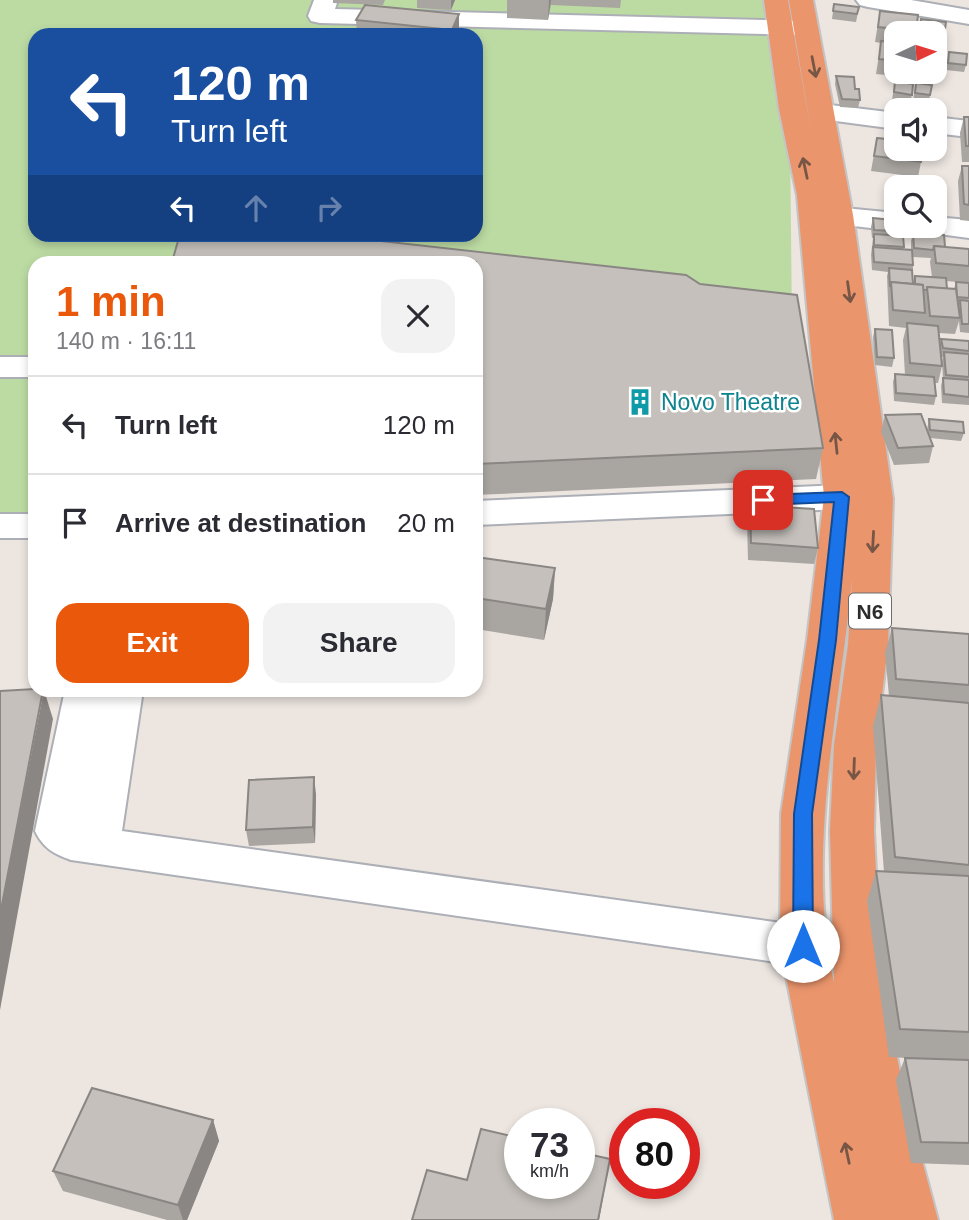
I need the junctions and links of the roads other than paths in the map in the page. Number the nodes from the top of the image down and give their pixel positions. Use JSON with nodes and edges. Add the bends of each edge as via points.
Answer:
{"nodes":[{"id":1,"x":326,"y":0,"type":"edge"},
{"id":2,"x":868,"y":0,"type":"edge"},
{"id":3,"x":791,"y":14,"type":"edge"},
{"id":4,"x":969,"y":17,"type":"edge"},
{"id":5,"x":822,"y":112,"type":"junction"},
{"id":6,"x":884,"y":120,"type":"edge"},
{"id":7,"x":947,"y":126,"type":"edge"},
{"id":8,"x":969,"y":129,"type":"edge"},
{"id":9,"x":826,"y":215,"type":"junction"},
{"id":10,"x":884,"y":221,"type":"edge"},
{"id":11,"x":947,"y":227,"type":"edge"},
{"id":12,"x":969,"y":229,"type":"edge"},
{"id":13,"x":0,"y":367,"type":"edge"},
{"id":14,"x":28,"y":367,"type":"edge"},
{"id":15,"x":858,"y":498,"type":"junction"},
{"id":16,"x":483,"y":513,"type":"edge"},
{"id":17,"x":0,"y":526,"type":"edge"},
{"id":18,"x":28,"y":526,"type":"edge"},
{"id":19,"x":827,"y":640,"type":"junction"},
{"id":20,"x":868,"y":645,"type":"junction"},
{"id":21,"x":906,"y":648,"type":"edge"},
{"id":22,"x":85,"y":697,"type":"edge"},
{"id":23,"x":121,"y":697,"type":"edge"},
{"id":24,"x":78,"y":824,"type":"junction"},
{"id":25,"x":803,"y":946,"type":"junction"},
{"id":26,"x":861,"y":1220,"type":"edge"},
{"id":27,"x":911,"y":1220,"type":"edge"}],
"edges":[{"from":1,"to":3,"type":"street","via":[[320,16]]},
{"from":2,"to":4,"type":"street"},
{"from":3,"to":5,"type":"highway","number":"N6","one_way":true},
{"from":9,"to":3,"type":"highway","number":"N6","one_way":true},
{"from":5,"to":6,"type":"street"},
{"from":5,"to":9,"type":"highway","number":"N6"},
{"from":7,"to":8,"type":"street"},
{"from":9,"to":10,"type":"street"},
{"from":9,"to":15,"type":"highway","number":"N6"},
{"from":11,"to":12,"type":"street"},
{"from":13,"to":14,"type":"street"},
{"from":15,"to":16,"type":"street"},
{"from":15,"to":19,"type":"highway","number":"N6"},
{"from":15,"to":20,"type":"highway","number":"N6","one_way":true},
{"from":17,"to":18,"type":"street"},
{"from":19,"to":20,"type":"street"},
{"from":19,"to":25,"type":"highway","number":"N6","via":[[803,814]]},
{"from":20,"to":21,"type":"street"},
{"from":20,"to":27,"type":"highway","number":"N6","one_way":true,"via":[[855,745],[852,819],[857,976],[880,1097]]},
{"from":22,"to":24,"type":"street"},
{"from":23,"to":24,"type":"street"},
{"from":24,"to":25,"type":"street"},
{"from":26,"to":25,"type":"highway","number":"N6","one_way":true}]}
